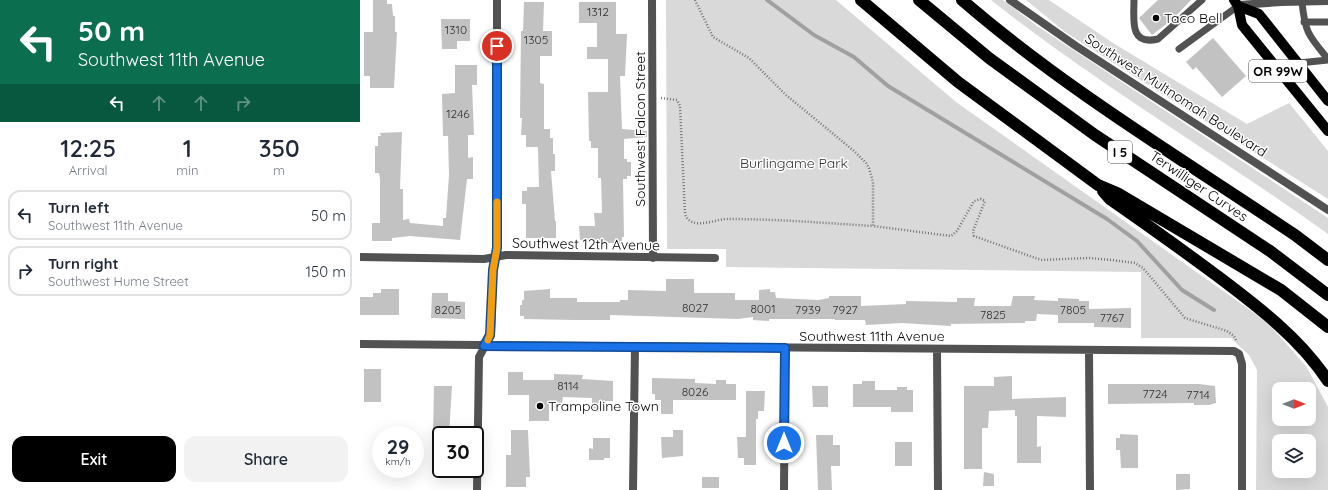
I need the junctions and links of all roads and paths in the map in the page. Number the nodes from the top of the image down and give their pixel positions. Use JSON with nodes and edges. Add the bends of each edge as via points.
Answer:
{"nodes":[{"id":1,"x":497,"y":0,"type":"edge"},
{"id":2,"x":652,"y":0,"type":"edge"},
{"id":3,"x":695,"y":0,"type":"edge"},
{"id":4,"x":862,"y":0,"type":"edge"},
{"id":5,"x":919,"y":0,"type":"edge"},
{"id":6,"x":962,"y":0,"type":"edge"},
{"id":7,"x":1010,"y":0,"type":"edge"},
{"id":8,"x":1134,"y":0,"type":"edge"},
{"id":9,"x":1202,"y":0,"type":"edge"},
{"id":10,"x":1281,"y":1,"type":"edge"},
{"id":11,"x":1328,"y":1,"type":"edge"},
{"id":12,"x":1302,"y":2,"type":"junction"},
{"id":13,"x":1236,"y":3,"type":"edge"},
{"id":14,"x":1304,"y":22,"type":"junction"},
{"id":15,"x":1328,"y":22,"type":"edge"},
{"id":16,"x":1179,"y":49,"type":"dead end"},
{"id":17,"x":1328,"y":60,"type":"edge"},
{"id":18,"x":1299,"y":64,"type":"junction"},
{"id":19,"x":652,"y":98,"type":"junction"},
{"id":20,"x":1328,"y":101,"type":"edge"},
{"id":21,"x":1328,"y":131,"type":"edge"},
{"id":22,"x":1098,"y":185,"type":"junction"},
{"id":23,"x":1328,"y":210,"type":"edge"},
{"id":24,"x":873,"y":226,"type":"junction"},
{"id":25,"x":360,"y":257,"type":"edge"},
{"id":26,"x":495,"y":257,"type":"junction"},
{"id":27,"x":653,"y":258,"type":"junction"},
{"id":28,"x":715,"y":258,"type":"dead end"},
{"id":29,"x":1328,"y":260,"type":"edge"},
{"id":30,"x":1328,"y":294,"type":"edge"},
{"id":31,"x":1328,"y":327,"type":"edge"},
{"id":32,"x":360,"y":344,"type":"edge"},
{"id":33,"x":484,"y":346,"type":"junction"},
{"id":34,"x":634,"y":346,"type":"junction"},
{"id":35,"x":785,"y":348,"type":"junction"},
{"id":36,"x":937,"y":349,"type":"junction"},
{"id":37,"x":1089,"y":350,"type":"junction"},
{"id":38,"x":1239,"y":354,"type":"junction"},
{"id":39,"x":1328,"y":381,"type":"edge"},
{"id":40,"x":477,"y":490,"type":"edge"},
{"id":41,"x":633,"y":490,"type":"edge"},
{"id":42,"x":784,"y":490,"type":"edge"},
{"id":43,"x":938,"y":490,"type":"edge"},
{"id":44,"x":1090,"y":490,"type":"edge"},
{"id":45,"x":1242,"y":490,"type":"edge"}],
"edges":[{"from":1,"to":26,"type":"street"},
{"from":2,"to":19,"type":"street","name":"Southwest Falcon Street"},
{"from":3,"to":24,"type":"path","via":[[713,37],[749,58],[786,95],[866,163],[873,182]]},
{"from":4,"to":22,"type":"highway","via":[[958,82]]},
{"from":5,"to":30,"type":"highway","name":"Terwilliger Curves","number":"I 5","via":[[990,58],[1095,135],[1270,251]]},
{"from":6,"to":29,"type":"highway","name":"Terwilliger Curves","number":"I 5","via":[[1063,80],[1295,235]]},
{"from":7,"to":23,"type":"street","name":"Southwest Multnomah Boulevard","via":[[1082,50]]},
{"from":8,"to":9,"type":"lane","via":[[1136,35],[1142,40],[1150,41],[1158,39]]},
{"from":10,"to":12,"type":"street"},
{"from":10,"to":13,"type":"street"},
{"from":11,"to":12,"type":"street"},
{"from":12,"to":14,"type":"lane"},
{"from":13,"to":16,"type":"lane"},
{"from":13,"to":18,"type":"main road","number":"OR 99W","via":[[1259,14]]},
{"from":13,"to":21,"type":"main road","number":"OR 99W","via":[[1242,25]]},
{"from":14,"to":15,"type":"lane"},
{"from":14,"to":17,"type":"lane","via":[[1308,34]]},
{"from":17,"to":18,"type":"lane"},
{"from":18,"to":20,"type":"main road","number":"OR 99W"},
{"from":19,"to":24,"type":"path","via":[[673,99],[680,103],[685,214],[693,222],[728,218]]},
{"from":19,"to":27,"type":"street","name":"Southwest Falcon Street"},
{"from":22,"to":31,"type":"highway","via":[[1117,193],[1274,286]]},
{"from":22,"to":39,"type":"highway","via":[[1110,198],[1222,279],[1272,319],[1310,356]]},
{"from":24,"to":38,"type":"path","via":[[951,236],[957,231],[974,201],[981,199],[985,201],[973,231],[974,236],[1041,260],[1089,258],[1140,265],[1185,318],[1227,331],[1234,336]]},
{"from":25,"to":26,"type":"street","name":"Southwest 12th Avenue"},
{"from":26,"to":27,"type":"street","name":"Southwest 12th Avenue","via":[[506,255]]},
{"from":26,"to":33,"type":"street","via":[[490,335]]},
{"from":27,"to":28,"type":"street","name":"Southwest 12th Avenue"},
{"from":32,"to":33,"type":"street","name":"Southwest 11th Avenue"},
{"from":33,"to":34,"type":"street","name":"Southwest 11th Avenue"},
{"from":33,"to":40,"type":"street","via":[[479,357]]},
{"from":34,"to":35,"type":"street","name":"Southwest 11th Avenue"},
{"from":34,"to":41,"type":"street"},
{"from":35,"to":36,"type":"street","name":"Southwest 11th Avenue"},
{"from":35,"to":42,"type":"street"},
{"from":36,"to":37,"type":"street","name":"Southwest 11th Avenue"},
{"from":36,"to":43,"type":"street"},
{"from":37,"to":38,"type":"street","name":"Southwest 11th Avenue","via":[[1229,350]]},
{"from":37,"to":44,"type":"street"},
{"from":38,"to":45,"type":"street","via":[[1242,364]]}]}
